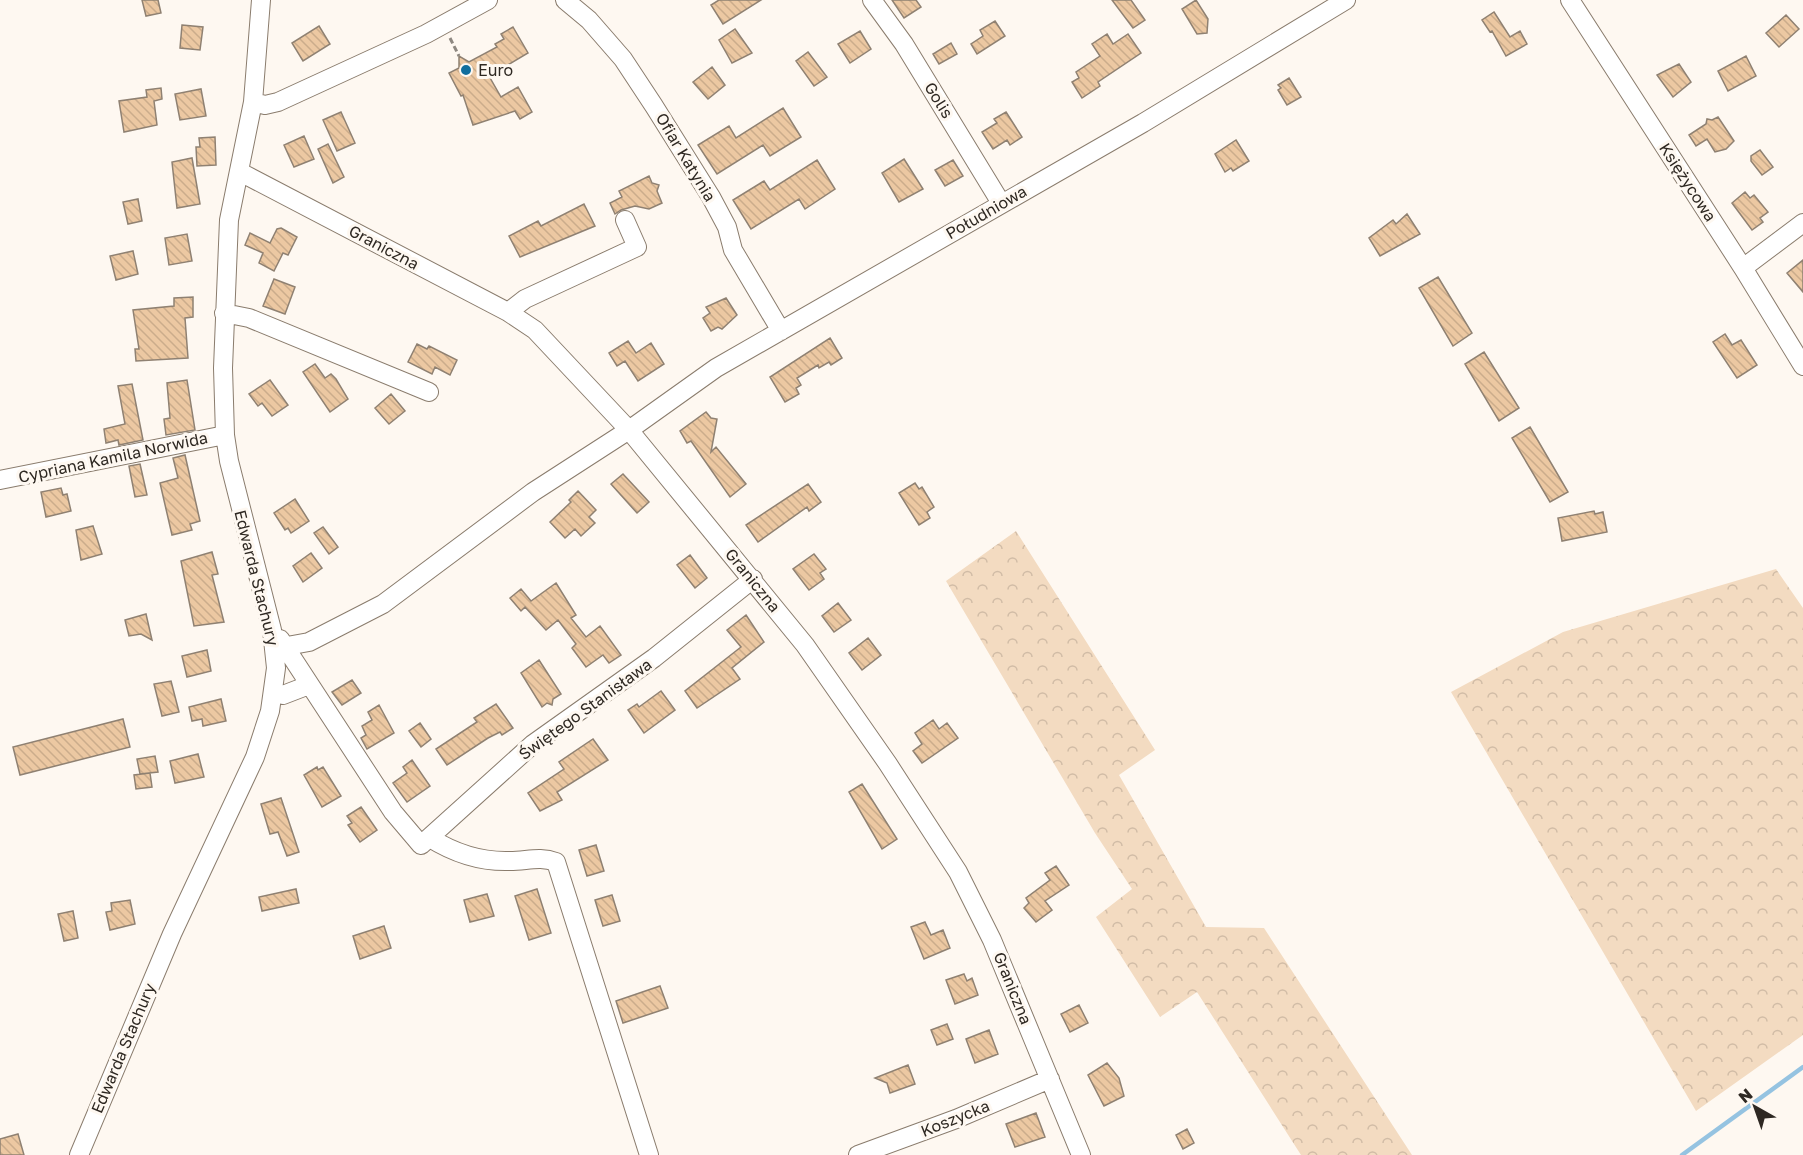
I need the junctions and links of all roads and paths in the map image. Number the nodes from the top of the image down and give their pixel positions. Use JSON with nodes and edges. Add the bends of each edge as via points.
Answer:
{"nodes":[{"id":1,"x":261,"y":0,"type":"edge"},
{"id":2,"x":488,"y":0,"type":"edge"},
{"id":3,"x":565,"y":0,"type":"edge"},
{"id":4,"x":872,"y":0,"type":"edge"},
{"id":5,"x":1346,"y":0,"type":"edge"},
{"id":6,"x":1570,"y":0,"type":"edge"},
{"id":7,"x":443,"y":26,"type":"junction"},
{"id":8,"x":459,"y":56,"type":"dead end"},
{"id":9,"x":253,"y":102,"type":"junction"},
{"id":10,"x":240,"y":172,"type":"junction"},
{"id":11,"x":1001,"y":203,"type":"junction"},
{"id":12,"x":625,"y":220,"type":"dead end"},
{"id":13,"x":1803,"y":223,"type":"edge"},
{"id":14,"x":1743,"y":268,"type":"junction"},
{"id":15,"x":508,"y":312,"type":"junction"},
{"id":16,"x":224,"y":313,"type":"junction"},
{"id":17,"x":781,"y":331,"type":"junction"},
{"id":18,"x":1803,"y":366,"type":"edge"},
{"id":19,"x":429,"y":393,"type":"dead end"},
{"id":20,"x":629,"y":430,"type":"junction"},
{"id":21,"x":225,"y":435,"type":"junction"},
{"id":22,"x":0,"y":480,"type":"edge"},
{"id":23,"x":753,"y":579,"type":"junction"},
{"id":24,"x":272,"y":630,"type":"junction"},
{"id":25,"x":287,"y":646,"type":"junction"},
{"id":26,"x":309,"y":685,"type":"junction"},
{"id":27,"x":283,"y":695,"type":"dead end"},
{"id":28,"x":426,"y":842,"type":"junction"},
{"id":29,"x":1050,"y":1079,"type":"junction"},
{"id":30,"x":79,"y":1155,"type":"edge"},
{"id":31,"x":649,"y":1155,"type":"edge"},
{"id":32,"x":858,"y":1155,"type":"edge"},
{"id":33,"x":1081,"y":1155,"type":"edge"}],
"edges":[{"from":1,"to":9,"type":"street","name":"Edwarda Stachury"},
{"from":2,"to":7,"type":"street"},
{"from":3,"to":17,"type":"street","name":"Ofiar Katynia","via":[[589,20],[623,59],[654,106],[711,197],[727,227],[733,250]]},
{"from":4,"to":11,"type":"street","name":"Golis","via":[[904,44]]},
{"from":5,"to":11,"type":"street","name":"Południowa","via":[[1143,123]]},
{"from":6,"to":14,"type":"street","name":"Księżycowa"},
{"from":7,"to":8,"type":"path"},
{"from":7,"to":9,"type":"street","via":[[278,102]]},
{"from":9,"to":10,"type":"street","name":"Edwarda Stachury"},
{"from":10,"to":15,"type":"street","name":"Graniczna"},
{"from":10,"to":16,"type":"street","name":"Edwarda Stachury","via":[[229,220]]},
{"from":11,"to":17,"type":"street","name":"Południowa"},
{"from":12,"to":15,"type":"street","via":[[637,247],[525,299]]},
{"from":13,"to":14,"type":"street"},
{"from":14,"to":18,"type":"street","name":"Księżycowa"},
{"from":15,"to":20,"type":"street","name":"Graniczna","via":[[535,330]]},
{"from":16,"to":19,"type":"street","via":[[249,318]]},
{"from":16,"to":21,"type":"street","name":"Edwarda Stachury"},
{"from":17,"to":20,"type":"street","name":"Południowa","via":[[716,368]]},
{"from":20,"to":23,"type":"street","name":"Graniczna"},
{"from":20,"to":25,"type":"street","name":"Południowa","via":[[533,492],[382,604],[309,642]]},
{"from":21,"to":22,"type":"street","name":"Cypriana Kamila Norwida"},
{"from":21,"to":24,"type":"street","name":"Edwarda Stachury","via":[[234,486]]},
{"from":23,"to":28,"type":"street","name":"Świętego Stanisława","via":[[654,658],[533,744]]},
{"from":23,"to":29,"type":"street","name":"Graniczna","via":[[805,645],[958,872],[997,950]]},
{"from":24,"to":25,"type":"street"},
{"from":24,"to":30,"type":"street","name":"Edwarda Stachury","via":[[276,668],[255,757],[172,934]]},
{"from":25,"to":26,"type":"street"},
{"from":26,"to":27,"type":"street"},
{"from":26,"to":28,"type":"street","via":[[393,812]]},
{"from":28,"to":31,"type":"street","via":[[482,860],[544,858],[556,862]]},
{"from":29,"to":32,"type":"street","name":"Koszycka"},
{"from":29,"to":33,"type":"street","name":"Graniczna"}]}
